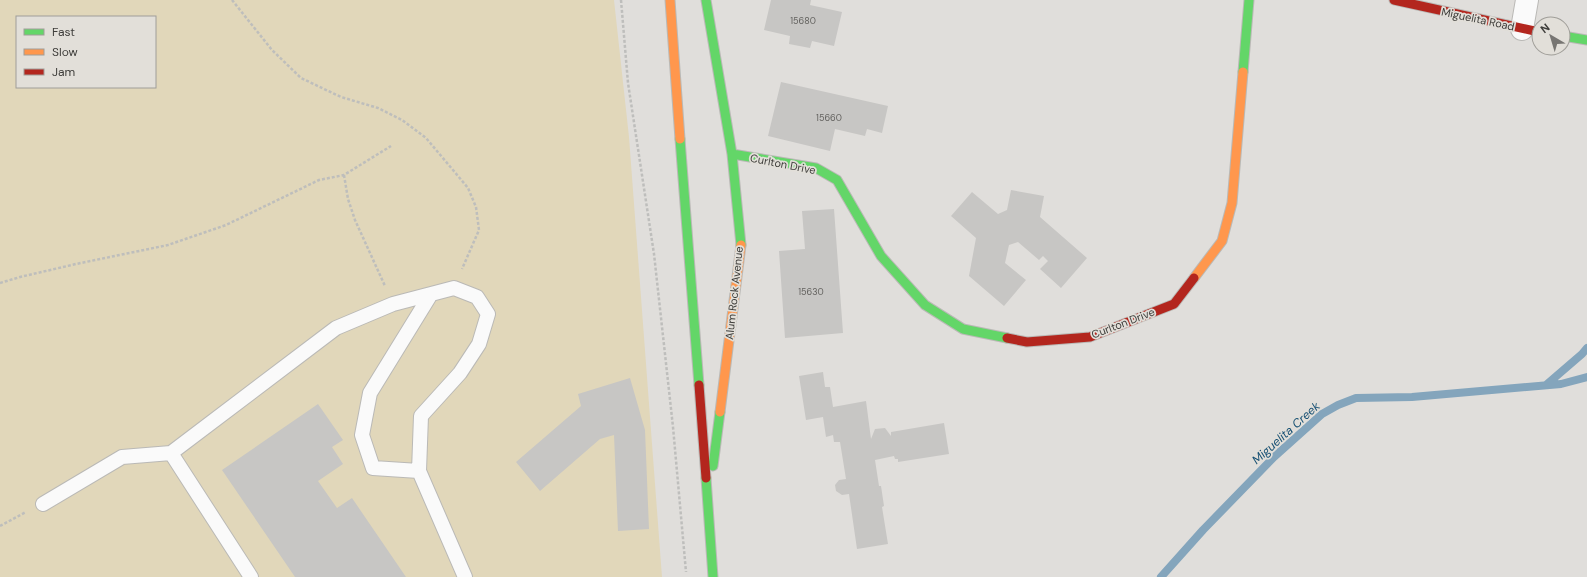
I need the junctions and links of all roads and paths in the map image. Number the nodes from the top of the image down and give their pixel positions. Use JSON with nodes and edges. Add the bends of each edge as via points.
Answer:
{"nodes":[{"id":1,"x":232,"y":0,"type":"edge"},
{"id":2,"x":621,"y":0,"type":"edge"},
{"id":3,"x":670,"y":0,"type":"edge"},
{"id":4,"x":706,"y":0,"type":"edge"},
{"id":5,"x":1250,"y":0,"type":"edge"},
{"id":6,"x":1394,"y":0,"type":"edge"},
{"id":7,"x":1527,"y":0,"type":"edge"},
{"id":8,"x":1530,"y":30,"type":"edge"},
{"id":9,"x":1571,"y":37,"type":"edge"},
{"id":10,"x":1587,"y":40,"type":"edge"},
{"id":11,"x":391,"y":146,"type":"dead end"},
{"id":12,"x":732,"y":154,"type":"junction"},
{"id":13,"x":344,"y":175,"type":"junction"},
{"id":14,"x":0,"y":283,"type":"edge"},
{"id":15,"x":454,"y":288,"type":"junction"},
{"id":16,"x":431,"y":294,"type":"junction"},
{"id":17,"x":393,"y":304,"type":"junction"},
{"id":18,"x":171,"y":453,"type":"junction"},
{"id":19,"x":419,"y":471,"type":"junction"},
{"id":20,"x":43,"y":504,"type":"joint"},
{"id":21,"x":707,"y":515,"type":"junction"},
{"id":22,"x":0,"y":526,"type":"edge"},
{"id":23,"x":251,"y":577,"type":"edge"},
{"id":24,"x":465,"y":577,"type":"edge"},
{"id":25,"x":687,"y":577,"type":"edge"},
{"id":26,"x":713,"y":577,"type":"edge"}],
"edges":[{"from":1,"to":15,"type":"path","via":[[272,50],[301,78],[341,97],[378,108],[402,120],[426,138],[468,188],[476,207],[479,230]]},
{"from":2,"to":25,"type":"path","via":[[628,83],[658,286]]},
{"from":3,"to":21,"type":"street","name":"Alum Rock Avenue"},
{"from":4,"to":12,"type":"street","name":"Alum Rock Avenue"},
{"from":5,"to":12,"type":"street","name":"Curlton Drive","via":[[1232,203],[1222,241],[1174,304],[1090,337],[1027,342],[963,329],[925,305],[880,256],[837,180],[816,168]]},
{"from":6,"to":8,"type":"street","name":"Miguelita Road"},
{"from":7,"to":8,"type":"street"},
{"from":9,"to":10,"type":"street"},
{"from":11,"to":13,"type":"path"},
{"from":12,"to":21,"type":"street","name":"Alum Rock Avenue","via":[[741,247]]},
{"from":13,"to":14,"type":"path","via":[[319,180],[226,225],[168,245]]},
{"from":13,"to":17,"type":"path","via":[[355,220]]},
{"from":15,"to":16,"type":"lane"},
{"from":15,"to":19,"type":"lane","via":[[477,297],[488,314],[479,344],[460,373],[421,416]]},
{"from":16,"to":17,"type":"lane"},
{"from":16,"to":19,"type":"lane","via":[[370,393],[362,435],[373,468]]},
{"from":17,"to":18,"type":"lane","via":[[336,328]]},
{"from":18,"to":20,"type":"lane","via":[[122,457]]},
{"from":18,"to":23,"type":"lane"},
{"from":19,"to":24,"type":"lane"},
{"from":20,"to":22,"type":"path"},
{"from":21,"to":26,"type":"street","name":"Alum Rock Avenue"}]}
